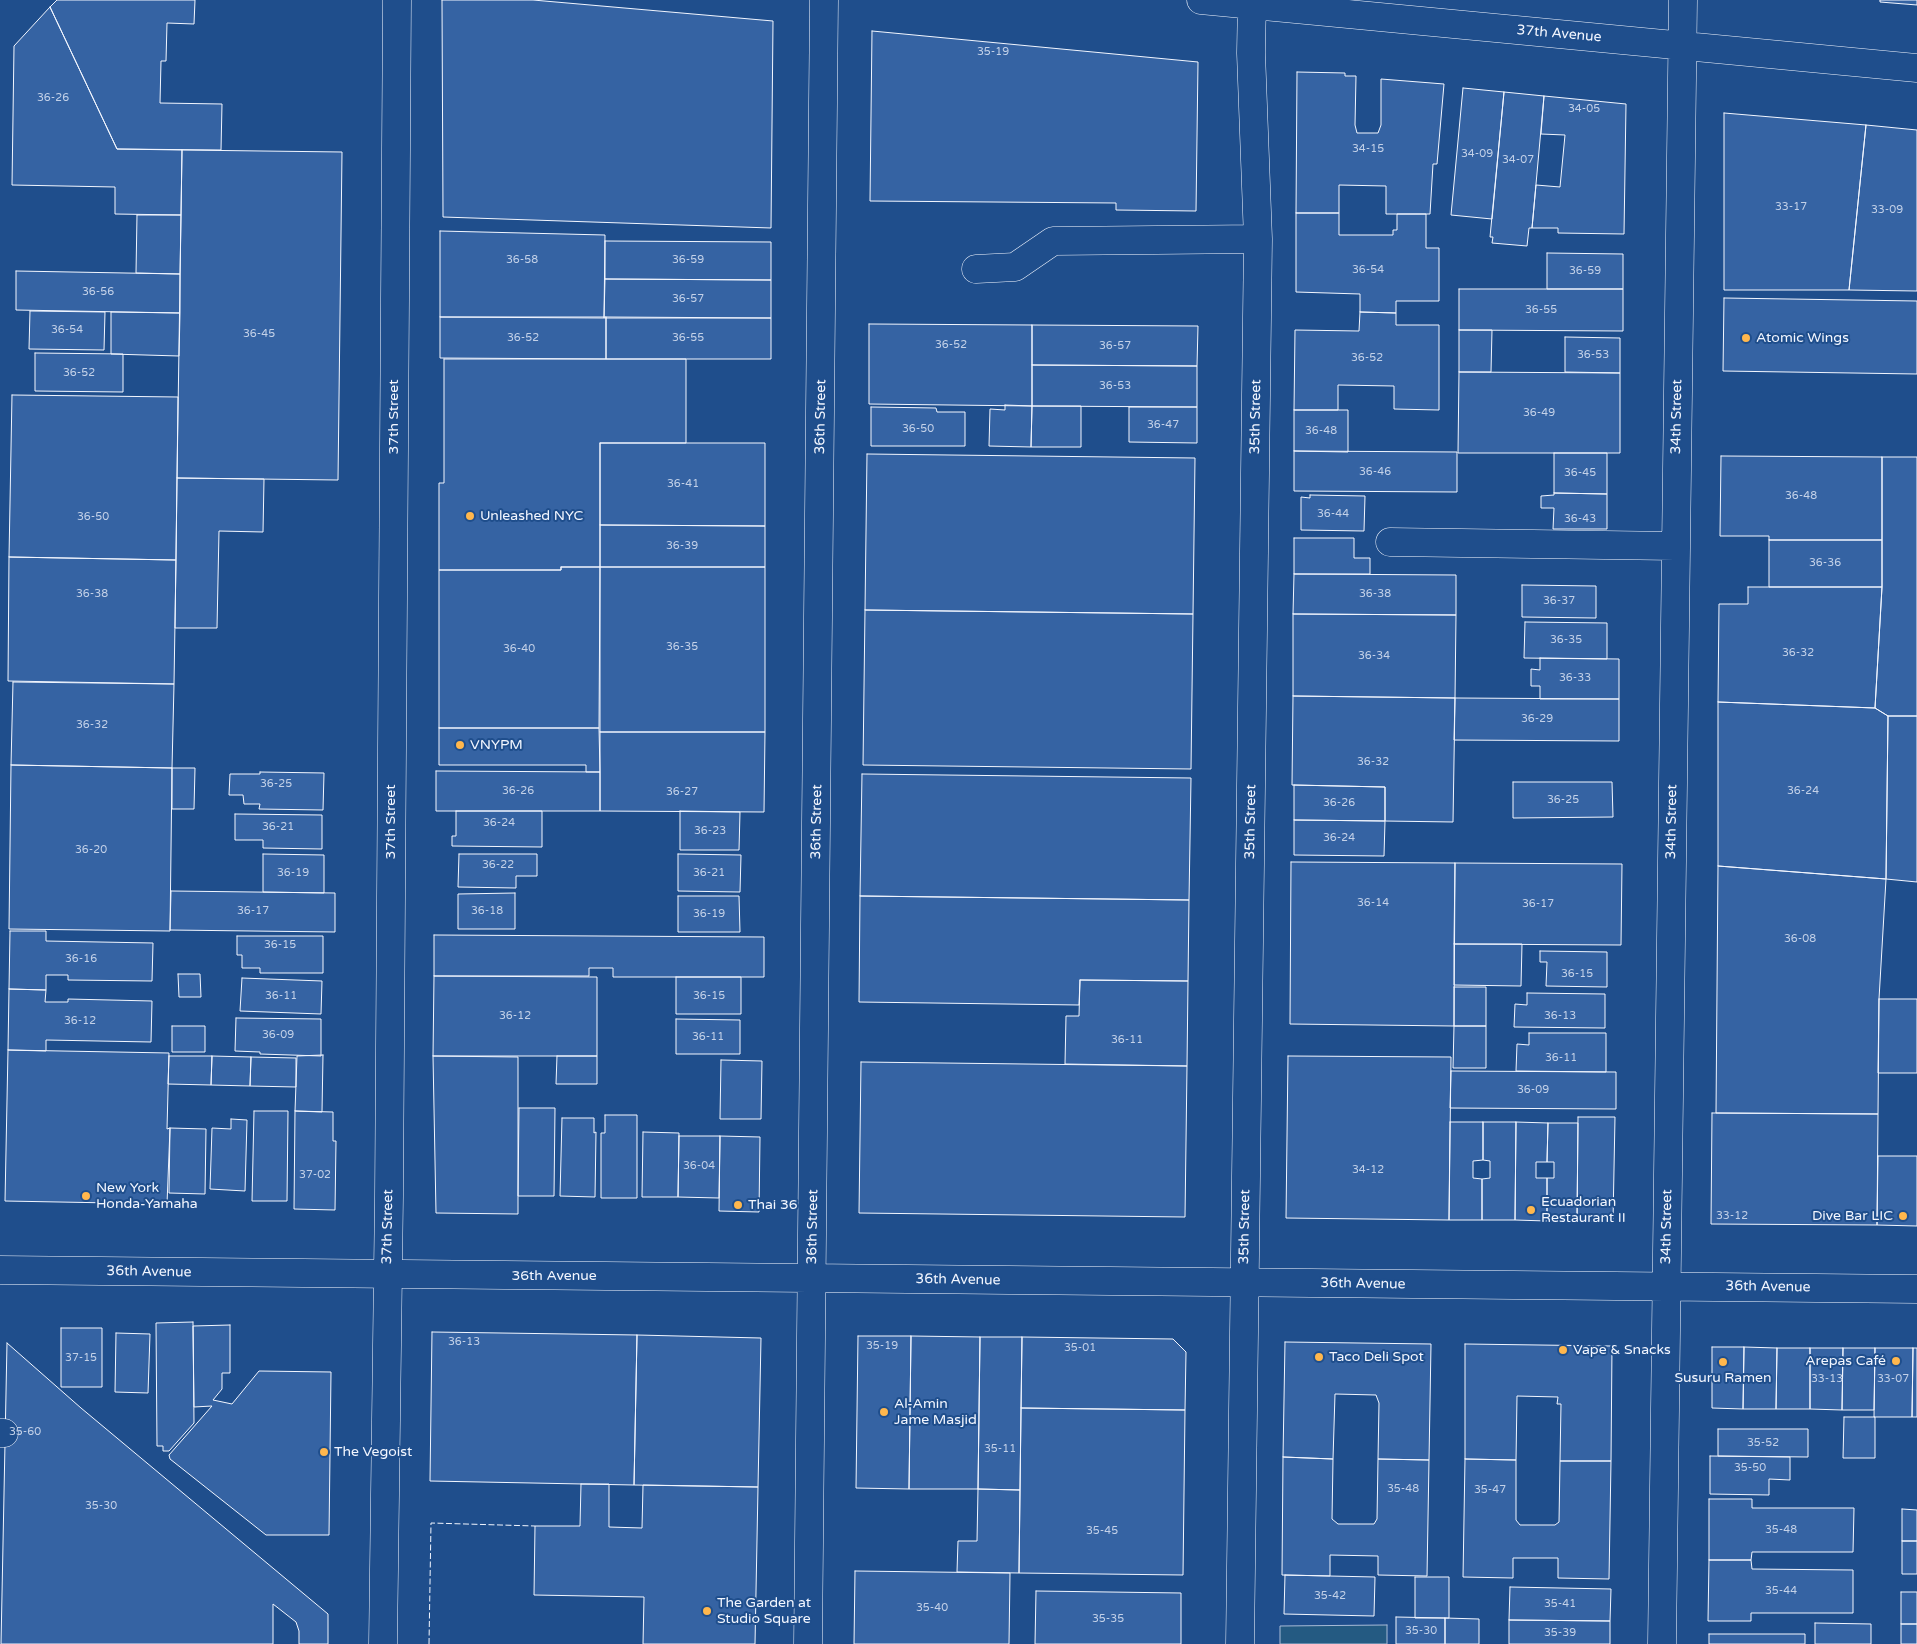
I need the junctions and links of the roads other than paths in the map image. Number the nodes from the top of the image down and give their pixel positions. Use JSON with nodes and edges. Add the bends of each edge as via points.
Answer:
{"nodes":[{"id":1,"x":397,"y":0,"type":"edge"},
{"id":2,"x":824,"y":0,"type":"edge"},
{"id":3,"x":1201,"y":0,"type":"edge"},
{"id":4,"x":1683,"y":0,"type":"edge"},
{"id":5,"x":1252,"y":2,"type":"edge"},
{"id":6,"x":1682,"y":46,"type":"junction"},
{"id":7,"x":1917,"y":68,"type":"edge"},
{"id":8,"x":1258,"y":239,"type":"junction"},
{"id":9,"x":976,"y":269,"type":"dead end"},
{"id":10,"x":1390,"y":542,"type":"dead end"},
{"id":11,"x":1675,"y":546,"type":"junction"},
{"id":12,"x":0,"y":1270,"type":"edge"},
{"id":13,"x":388,"y":1274,"type":"junction"},
{"id":14,"x":813,"y":1278,"type":"junction"},
{"id":15,"x":1245,"y":1282,"type":"junction"},
{"id":16,"x":1666,"y":1286,"type":"junction"},
{"id":17,"x":1917,"y":1289,"type":"edge"},
{"id":18,"x":383,"y":1644,"type":"edge"},
{"id":19,"x":808,"y":1644,"type":"edge"},
{"id":20,"x":1240,"y":1644,"type":"edge"},
{"id":21,"x":1662,"y":1644,"type":"edge"}],
"edges":[{"from":1,"to":13,"type":"street","name":"37th Street"},
{"from":2,"to":14,"type":"street","name":"36th Street"},
{"from":3,"to":5,"type":"street","name":"37th Avenue"},
{"from":4,"to":6,"type":"street","name":"34th Street"},
{"from":5,"to":6,"type":"street","name":"37th Avenue"},
{"from":5,"to":8,"type":"street","name":"35th Street"},
{"from":6,"to":7,"type":"street","name":"37th Avenue"},
{"from":6,"to":11,"type":"street","name":"34th Street"},
{"from":8,"to":9,"type":"street","via":[[1053,241],[1016,267]]},
{"from":8,"to":15,"type":"street","name":"35th Street"},
{"from":10,"to":11,"type":"street"},
{"from":11,"to":16,"type":"street","name":"34th Street"},
{"from":12,"to":13,"type":"street","name":"36th Avenue"},
{"from":13,"to":14,"type":"street","name":"36th Avenue"},
{"from":13,"to":18,"type":"street","name":"37th Street"},
{"from":14,"to":15,"type":"street","name":"36th Avenue"},
{"from":14,"to":19,"type":"street","name":"36th Street"},
{"from":15,"to":16,"type":"street","name":"36th Avenue"},
{"from":15,"to":20,"type":"street","name":"35th Street"},
{"from":16,"to":17,"type":"street","name":"36th Avenue"},
{"from":16,"to":21,"type":"street","name":"34th Street"}]}
